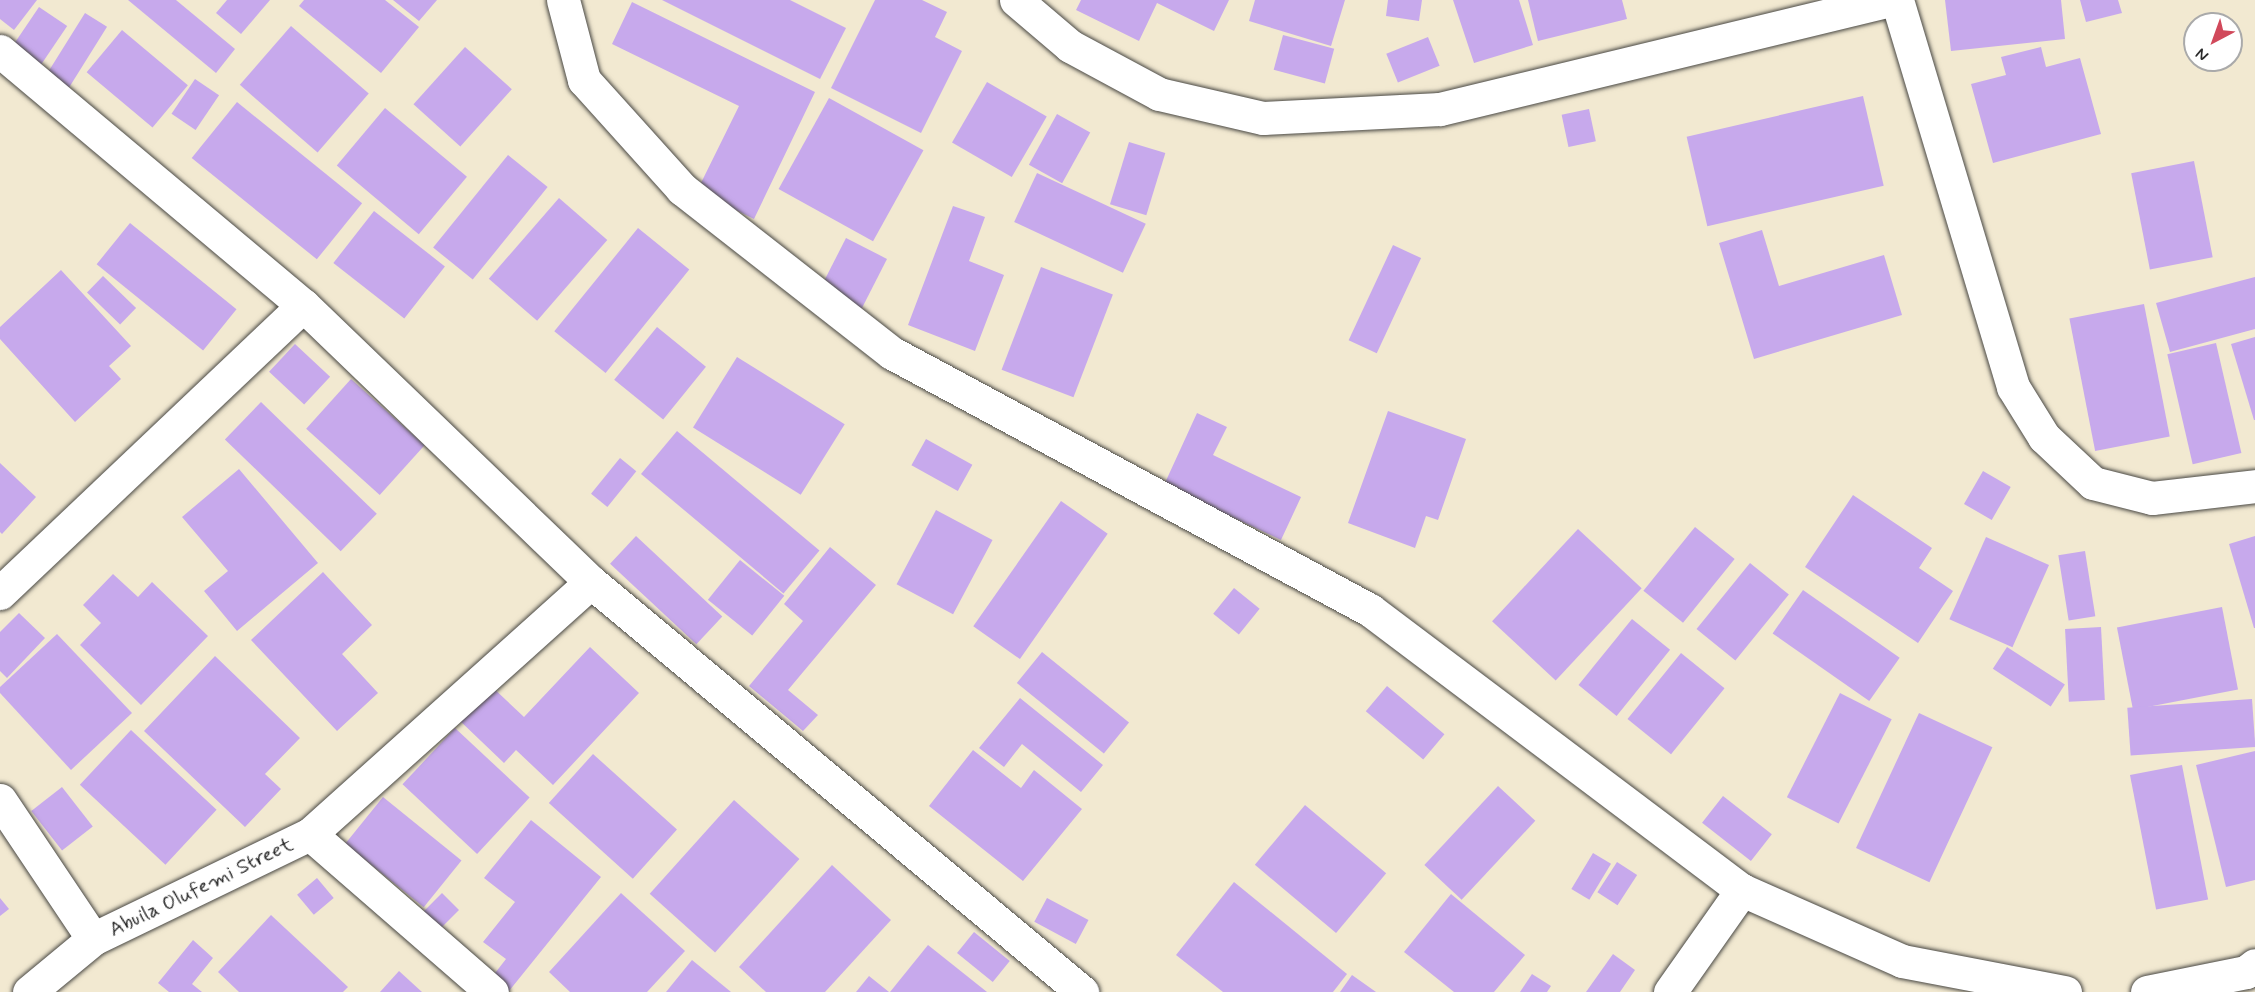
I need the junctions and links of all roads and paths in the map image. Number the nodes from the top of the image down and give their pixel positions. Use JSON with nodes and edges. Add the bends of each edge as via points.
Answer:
{"nodes":[{"id":1,"x":563,"y":0,"type":"edge"},
{"id":2,"x":1016,"y":0,"type":"edge"},
{"id":3,"x":1890,"y":0,"type":"edge"},
{"id":4,"x":1897,"y":0,"type":"edge"},
{"id":5,"x":0,"y":51,"type":"edge"},
{"id":6,"x":303,"y":304,"type":"junction"},
{"id":7,"x":2255,"y":486,"type":"edge"},
{"id":8,"x":591,"y":582,"type":"junction"},
{"id":9,"x":0,"y":593,"type":"edge"},
{"id":10,"x":0,"y":800,"type":"edge"},
{"id":11,"x":310,"y":834,"type":"junction"},
{"id":12,"x":1742,"y":890,"type":"junction"},
{"id":13,"x":93,"y":939,"type":"junction"},
{"id":14,"x":2255,"y":964,"type":"edge"},
{"id":15,"x":29,"y":992,"type":"edge"},
{"id":16,"x":492,"y":992,"type":"edge"},
{"id":17,"x":1082,"y":992,"type":"edge"},
{"id":18,"x":1670,"y":992,"type":"edge"},
{"id":19,"x":2065,"y":992,"type":"edge"},
{"id":20,"x":2148,"y":992,"type":"edge"}],
"edges":[{"from":1,"to":12,"type":"street","via":[[584,80],[682,189],[892,353],[1370,610]]},
{"from":2,"to":3,"type":"street","via":[[1070,46],[1160,94],[1263,118],[1440,109]]},
{"from":4,"to":7,"type":"street","via":[[2013,387],[2044,437],[2093,483],[2152,498]]},
{"from":5,"to":6,"type":"street"},
{"from":6,"to":8,"type":"street"},
{"from":6,"to":9,"type":"street"},
{"from":8,"to":11,"type":"street","name":"Abuila Olufemi Street"},
{"from":8,"to":17,"type":"street"},
{"from":10,"to":13,"type":"street"},
{"from":11,"to":13,"type":"street","name":"Abuila Olufemi Street"},
{"from":11,"to":16,"type":"street"},
{"from":12,"to":18,"type":"street"},
{"from":12,"to":19,"type":"street","via":[[1902,961]]},
{"from":13,"to":15,"type":"street","name":"Abuila Olufemi Street"},
{"from":14,"to":20,"type":"street","via":[[2246,972]]}]}
